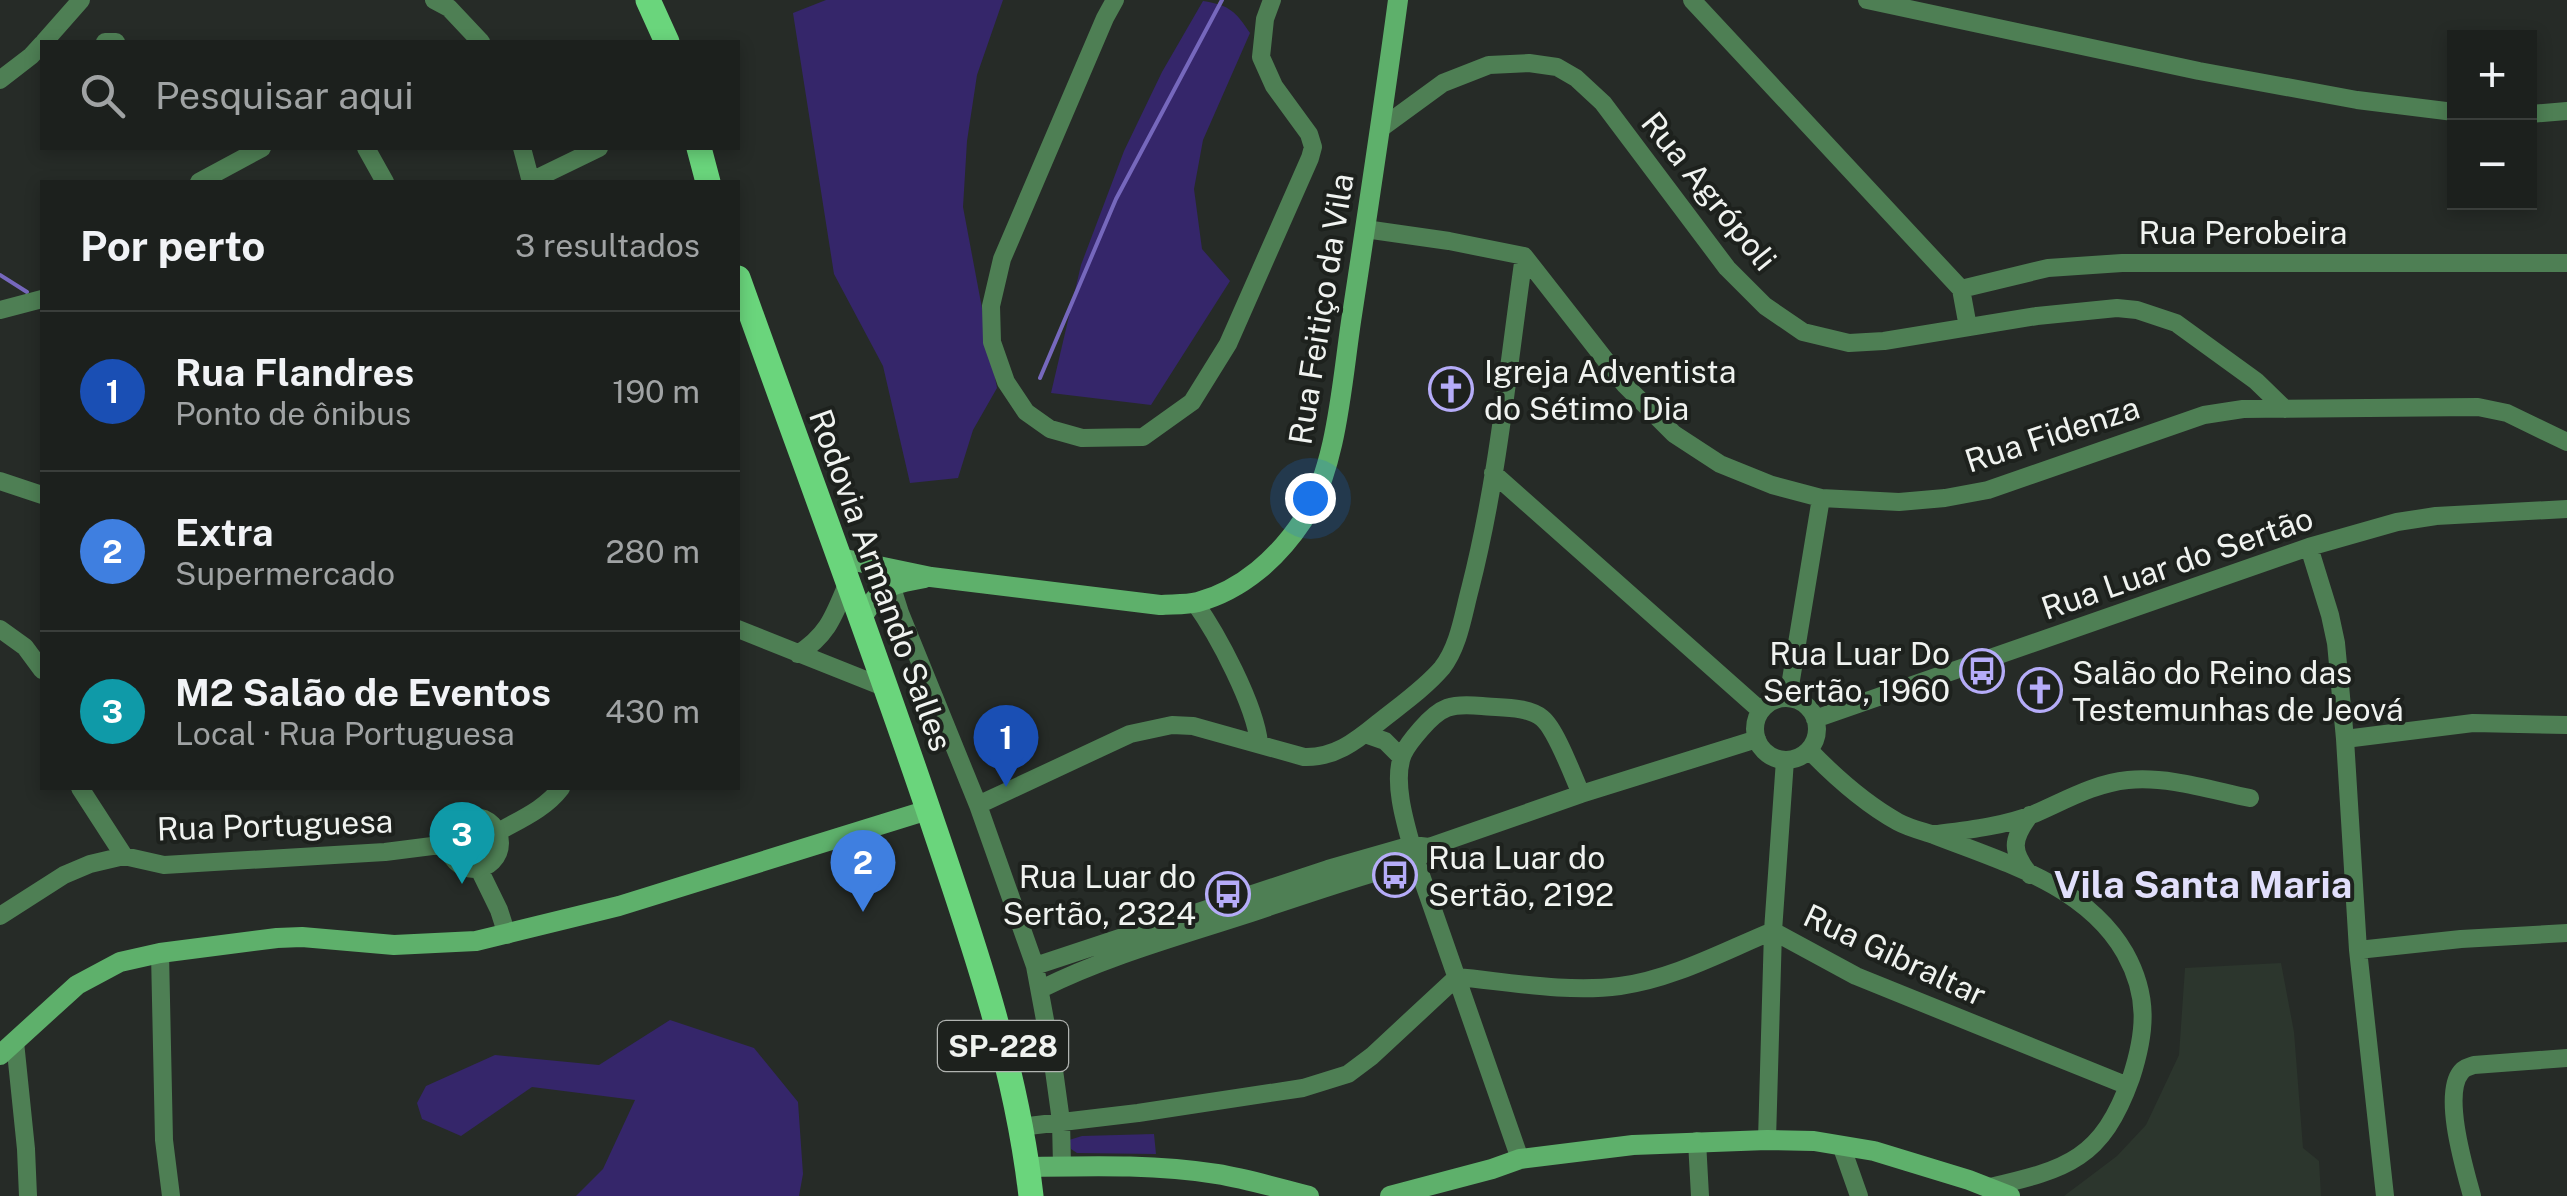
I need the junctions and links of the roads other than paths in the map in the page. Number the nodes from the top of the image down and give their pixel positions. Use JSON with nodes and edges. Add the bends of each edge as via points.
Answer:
{"nodes":[{"id":1,"x":81,"y":0,"type":"edge"},
{"id":2,"x":434,"y":0,"type":"edge"},
{"id":3,"x":648,"y":0,"type":"edge"},
{"id":4,"x":1115,"y":0,"type":"edge"},
{"id":5,"x":1272,"y":0,"type":"edge"},
{"id":6,"x":1398,"y":0,"type":"edge"},
{"id":7,"x":1692,"y":0,"type":"edge"},
{"id":8,"x":1868,"y":0,"type":"edge"},
{"id":9,"x":48,"y":40,"type":"edge"},
{"id":10,"x":479,"y":40,"type":"edge"},
{"id":11,"x":665,"y":40,"type":"edge"},
{"id":12,"x":40,"y":49,"type":"edge"},
{"id":13,"x":0,"y":80,"type":"edge"},
{"id":14,"x":2447,"y":111,"type":"edge"},
{"id":15,"x":2567,"y":111,"type":"edge"},
{"id":16,"x":2537,"y":113,"type":"edge"},
{"id":17,"x":1380,"y":129,"type":"junction"},
{"id":18,"x":258,"y":150,"type":"edge"},
{"id":19,"x":367,"y":150,"type":"edge"},
{"id":20,"x":523,"y":150,"type":"edge"},
{"id":21,"x":596,"y":150,"type":"edge"},
{"id":22,"x":700,"y":150,"type":"edge"},
{"id":23,"x":203,"y":180,"type":"edge"},
{"id":24,"x":384,"y":180,"type":"edge"},
{"id":25,"x":530,"y":180,"type":"edge"},
{"id":26,"x":535,"y":180,"type":"edge"},
{"id":27,"x":707,"y":180,"type":"edge"},
{"id":28,"x":1365,"y":229,"type":"junction"},
{"id":29,"x":1524,"y":256,"type":"junction"},
{"id":30,"x":2567,"y":263,"type":"edge"},
{"id":31,"x":740,"y":284,"type":"edge"},
{"id":32,"x":1961,"y":290,"type":"junction"},
{"id":33,"x":40,"y":300,"type":"edge"},
{"id":34,"x":0,"y":310,"type":"edge"},
{"id":35,"x":1968,"y":327,"type":"junction"},
{"id":36,"x":2284,"y":409,"type":"junction"},
{"id":37,"x":2567,"y":442,"type":"edge"},
{"id":38,"x":1493,"y":473,"type":"junction"},
{"id":39,"x":0,"y":481,"type":"edge"},
{"id":40,"x":40,"y":495,"type":"edge"},
{"id":41,"x":1821,"y":498,"type":"junction"},
{"id":42,"x":2567,"y":509,"type":"edge"},
{"id":43,"x":2309,"y":547,"type":"junction"},
{"id":44,"x":844,"y":570,"type":"junction"},
{"id":45,"x":888,"y":575,"type":"junction"},
{"id":46,"x":1195,"y":603,"type":"junction"},
{"id":47,"x":861,"y":619,"type":"junction"},
{"id":48,"x":0,"y":628,"type":"edge"},
{"id":49,"x":740,"y":630,"type":"edge"},
{"id":50,"x":798,"y":654,"type":"junction"},
{"id":51,"x":40,"y":667,"type":"edge"},
{"id":52,"x":886,"y":688,"type":"junction"},
{"id":53,"x":1416,"y":692,"type":"junction"},
{"id":54,"x":1788,"y":698,"type":"junction"},
{"id":55,"x":1439,"y":710,"type":"junction"},
{"id":56,"x":1761,"y":711,"type":"junction"},
{"id":57,"x":1816,"y":719,"type":"junction"},
{"id":58,"x":2567,"y":725,"type":"edge"},
{"id":59,"x":1365,"y":734,"type":"junction"},
{"id":60,"x":2345,"y":738,"type":"junction"},
{"id":61,"x":1756,"y":739,"type":"junction"},
{"id":62,"x":1259,"y":744,"type":"junction"},
{"id":63,"x":1809,"y":750,"type":"junction"},
{"id":64,"x":1401,"y":757,"type":"junction"},
{"id":65,"x":1785,"y":760,"type":"junction"},
{"id":66,"x":81,"y":790,"type":"edge"},
{"id":67,"x":559,"y":790,"type":"edge"},
{"id":68,"x":1581,"y":794,"type":"junction"},
{"id":69,"x":2250,"y":798,"type":"dead end"},
{"id":70,"x":978,"y":805,"type":"junction"},
{"id":71,"x":928,"y":810,"type":"junction"},
{"id":72,"x":2030,"y":816,"type":"junction"},
{"id":73,"x":498,"y":832,"type":"junction"},
{"id":74,"x":1932,"y":835,"type":"junction"},
{"id":75,"x":448,"y":844,"type":"junction"},
{"id":76,"x":1419,"y":851,"type":"junction"},
{"id":77,"x":124,"y":856,"type":"junction"},
{"id":78,"x":479,"y":869,"type":"junction"},
{"id":79,"x":2030,"y":875,"type":"junction"},
{"id":80,"x":0,"y":916,"type":"edge"},
{"id":81,"x":1773,"y":931,"type":"junction"},
{"id":82,"x":2567,"y":933,"type":"edge"},
{"id":83,"x":1160,"y":934,"type":"junction"},
{"id":84,"x":507,"y":935,"type":"junction"},
{"id":85,"x":2358,"y":950,"type":"junction"},
{"id":86,"x":160,"y":952,"type":"junction"},
{"id":87,"x":1035,"y":966,"type":"junction"},
{"id":88,"x":1457,"y":977,"type":"junction"},
{"id":89,"x":1041,"y":989,"type":"junction"},
{"id":90,"x":8,"y":1048,"type":"edge"},
{"id":91,"x":2567,"y":1058,"type":"edge"},
{"id":92,"x":2128,"y":1086,"type":"junction"},
{"id":93,"x":1060,"y":1122,"type":"junction"},
{"id":94,"x":1020,"y":1127,"type":"junction"},
{"id":95,"x":1767,"y":1140,"type":"junction"},
{"id":96,"x":1697,"y":1142,"type":"junction"},
{"id":97,"x":1841,"y":1145,"type":"junction"},
{"id":98,"x":1520,"y":1160,"type":"junction"},
{"id":99,"x":1028,"y":1166,"type":"junction"},
{"id":100,"x":1062,"y":1166,"type":"junction"},
{"id":101,"x":1990,"y":1187,"type":"junction"},
{"id":102,"x":1969,"y":1188,"type":"edge"},
{"id":103,"x":1263,"y":1190,"type":"edge"},
{"id":104,"x":28,"y":1196,"type":"edge"},
{"id":105,"x":171,"y":1196,"type":"edge"},
{"id":106,"x":1031,"y":1196,"type":"edge"},
{"id":107,"x":1309,"y":1196,"type":"edge"},
{"id":108,"x":1390,"y":1196,"type":"edge"},
{"id":109,"x":1700,"y":1196,"type":"edge"},
{"id":110,"x":1860,"y":1196,"type":"edge"},
{"id":111,"x":2010,"y":1196,"type":"edge"},
{"id":112,"x":2385,"y":1196,"type":"edge"},
{"id":113,"x":2472,"y":1196,"type":"edge"}],
"edges":[{"from":1,"to":9,"type":"street"},
{"from":2,"to":10,"type":"street"},
{"from":3,"to":11,"type":"main road"},
{"from":4,"to":5,"type":"street","via":[[1002,259],[991,306],[992,342],[1026,412],[1050,429],[1082,438],[1142,437],[1192,402],[1228,344],[1305,175],[1313,146],[1309,134],[1274,86],[1262,56]]},
{"from":6,"to":17,"type":"street","name":"Rua Feitiço da Vila"},
{"from":7,"to":32,"type":"street"},
{"from":8,"to":14,"type":"street","via":[[2199,71]]},
{"from":12,"to":13,"type":"street"},
{"from":15,"to":16,"type":"street"},
{"from":17,"to":28,"type":"street","name":"Rua Feitiço da Vila"},
{"from":17,"to":35,"type":"street","name":"Rua Agrópoli","via":[[1443,83],[1489,65],[1557,67],[1603,103],[1726,268],[1781,319],[1849,343]]},
{"from":18,"to":23,"type":"street"},
{"from":19,"to":24,"type":"street"},
{"from":20,"to":25,"type":"street"},
{"from":21,"to":26,"type":"street"},
{"from":22,"to":27,"type":"main road"},
{"from":28,"to":29,"type":"street"},
{"from":28,"to":46,"type":"street","name":"Rua Feitiço da Vila","via":[[1324,476],[1305,517],[1260,570]]},
{"from":29,"to":38,"type":"street"},
{"from":29,"to":41,"type":"street","name":"Rua Fidenza","via":[[1625,385],[1674,434],[1720,464]]},
{"from":30,"to":32,"type":"street","name":"Rua Perobeira","via":[[2122,262],[2048,268]]},
{"from":31,"to":44,"type":"main road","name":"Rodovia Armando Salles","number":"SP-228"},
{"from":32,"to":35,"type":"street"},
{"from":33,"to":34,"type":"street"},
{"from":35,"to":36,"type":"street","name":"Rua Agrópoli","via":[[2137,310],[2176,323]]},
{"from":36,"to":37,"type":"street","name":"Rua Fidenza","via":[[2478,406]]},
{"from":36,"to":41,"type":"street","name":"Rua Fidenza","via":[[2204,415],[1988,490],[1899,502]]},
{"from":38,"to":53,"type":"street","via":[[1453,648]]},
{"from":38,"to":56,"type":"street"},
{"from":39,"to":40,"type":"street"},
{"from":41,"to":54,"type":"street"},
{"from":42,"to":43,"type":"street","name":"Rua Luar do Sertão","via":[[2436,516]]},
{"from":43,"to":57,"type":"street","name":"Rua Luar do Sertão"},
{"from":43,"to":60,"type":"street","via":[[2336,643]]},
{"from":44,"to":45,"type":"street","name":"Rua Feitiço da Vila"},
{"from":44,"to":47,"type":"main road","name":"Rodovia Armando Salles","number":"SP-228"},
{"from":44,"to":50,"type":"street","via":[[832,620]]},
{"from":45,"to":46,"type":"street","name":"Rua Feitiço da Vila"},
{"from":45,"to":47,"type":"street"},
{"from":45,"to":70,"type":"street"},
{"from":46,"to":62,"type":"street","via":[[1235,676]]},
{"from":47,"to":52,"type":"main road","name":"Rodovia Armando Salles","number":"SP-228"},
{"from":48,"to":51,"type":"street"},
{"from":49,"to":50,"type":"street"},
{"from":50,"to":52,"type":"street"},
{"from":52,"to":71,"type":"main road","name":"Rodovia Armando Salles","number":"SP-228"},
{"from":53,"to":55,"type":"street"},
{"from":53,"to":59,"type":"street"},
{"from":54,"to":56,"type":"street"},
{"from":54,"to":57,"type":"street","via":[[1805,704]]},
{"from":55,"to":64,"type":"street"},
{"from":55,"to":68,"type":"street","via":[[1465,705],[1536,714],[1549,726]]},
{"from":56,"to":61,"type":"street"},
{"from":57,"to":63,"type":"street"},
{"from":58,"to":60,"type":"street","via":[[2473,723]]},
{"from":59,"to":62,"type":"street","via":[[1320,757]]},
{"from":59,"to":64,"type":"street"},
{"from":60,"to":85,"type":"street"},
{"from":61,"to":65,"type":"street","via":[[1773,758]]},
{"from":61,"to":68,"type":"street"},
{"from":62,"to":70,"type":"street","via":[[1193,726],[1153,728]]},
{"from":63,"to":65,"type":"street"},
{"from":63,"to":74,"type":"street","via":[[1866,801]]},
{"from":64,"to":76,"type":"street","via":[[1404,817]]},
{"from":65,"to":81,"type":"street"},
{"from":66,"to":77,"type":"street"},
{"from":67,"to":73,"type":"street"},
{"from":68,"to":76,"type":"street"},
{"from":69,"to":72,"type":"street","via":[[2129,780]]},
{"from":70,"to":87,"type":"street"},
{"from":71,"to":84,"type":"street"},
{"from":71,"to":94,"type":"main road","name":"Rodovia Armando Salles","number":"SP-228","via":[[999,1030]]},
{"from":72,"to":74,"type":"street"},
{"from":72,"to":79,"type":"street","via":[[2015,841]]},
{"from":73,"to":75,"type":"street","name":"Rua Portuguesa","via":[[488,820],[472,817],[452,829]]},
{"from":73,"to":78,"type":"street","via":[[498,855]]},
{"from":74,"to":79,"type":"street"},
{"from":75,"to":77,"type":"street","name":"Rua Portuguesa","via":[[164,865]]},
{"from":75,"to":78,"type":"street","via":[[455,860]]},
{"from":76,"to":83,"type":"street","via":[[1328,868]]},
{"from":76,"to":88,"type":"street"},
{"from":77,"to":80,"type":"street","name":"Rua Portuguesa","via":[[64,875]]},
{"from":78,"to":84,"type":"street"},
{"from":79,"to":92,"type":"street","via":[[2093,912],[2132,966],[2144,1024]]},
{"from":81,"to":88,"type":"street","name":"Rua Gibraltar","via":[[1620,986]]},
{"from":81,"to":92,"type":"street","name":"Rua Gibraltar","via":[[1856,976]]},
{"from":81,"to":95,"type":"street"},
{"from":82,"to":85,"type":"street"},
{"from":83,"to":87,"type":"street"},
{"from":83,"to":89,"type":"street"},
{"from":84,"to":86,"type":"street","via":[[404,945],[290,938]]},
{"from":85,"to":112,"type":"street"},
{"from":86,"to":90,"type":"street","via":[[120,962],[77,985]]},
{"from":86,"to":105,"type":"street"},
{"from":87,"to":89,"type":"street"},
{"from":88,"to":93,"type":"street","via":[[1348,1074],[1303,1088]]},
{"from":88,"to":98,"type":"street"},
{"from":89,"to":93,"type":"street"},
{"from":90,"to":104,"type":"street"},
{"from":91,"to":113,"type":"street","via":[[2474,1064],[2458,1075],[2458,1148]]},
{"from":92,"to":101,"type":"street","via":[[2088,1151],[2044,1174]]},
{"from":93,"to":94,"type":"street"},
{"from":93,"to":100,"type":"street"},
{"from":94,"to":99,"type":"main road","name":"Rodovia Armando Salles","number":"SP-228"},
{"from":95,"to":96,"type":"street"},
{"from":95,"to":97,"type":"street"},
{"from":96,"to":98,"type":"street"},
{"from":96,"to":109,"type":"street"},
{"from":97,"to":102,"type":"street","via":[[1916,1162]]},
{"from":97,"to":110,"type":"street"},
{"from":98,"to":108,"type":"street"},
{"from":99,"to":100,"type":"street"},
{"from":99,"to":106,"type":"main road","name":"Rodovia Armando Salles","number":"SP-228"},
{"from":100,"to":103,"type":"street","via":[[1217,1174]]},
{"from":101,"to":102,"type":"street"},
{"from":101,"to":111,"type":"street"},
{"from":103,"to":107,"type":"street"}]}
